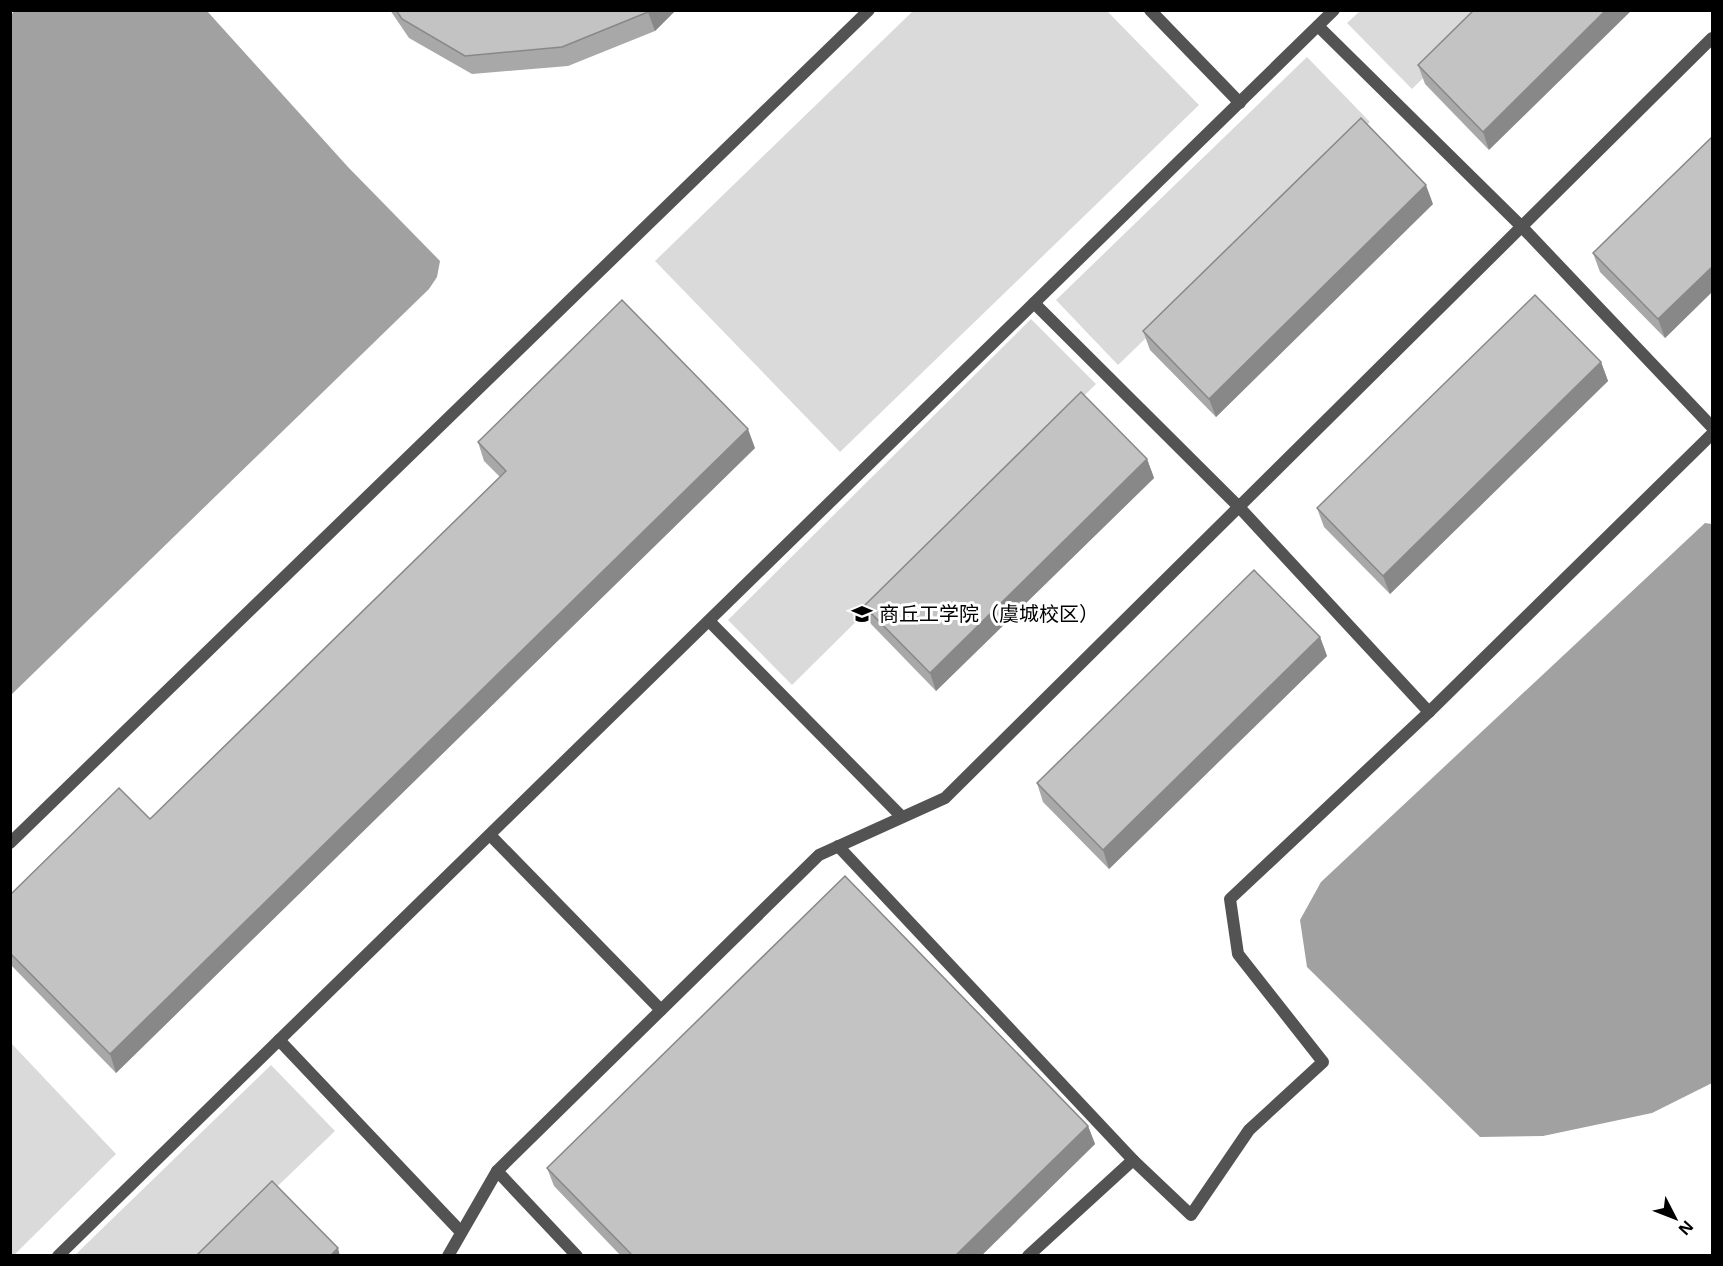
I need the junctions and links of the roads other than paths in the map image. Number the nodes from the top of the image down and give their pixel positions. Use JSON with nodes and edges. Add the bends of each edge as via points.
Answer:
{"nodes":[{"id":1,"x":869,"y":10,"type":"edge"},
{"id":2,"x":1150,"y":10,"type":"edge"},
{"id":3,"x":1335,"y":10,"type":"edge"},
{"id":4,"x":1318,"y":26,"type":"junction"},
{"id":5,"x":1713,"y":38,"type":"edge"},
{"id":6,"x":1240,"y":103,"type":"junction"},
{"id":7,"x":1522,"y":227,"type":"junction"},
{"id":8,"x":1034,"y":303,"type":"junction"},
{"id":9,"x":1713,"y":427,"type":"edge"},
{"id":10,"x":1713,"y":434,"type":"edge"},
{"id":11,"x":1239,"y":507,"type":"junction"},
{"id":12,"x":709,"y":621,"type":"junction"},
{"id":13,"x":1429,"y":712,"type":"junction"},
{"id":14,"x":902,"y":817,"type":"junction"},
{"id":15,"x":490,"y":835,"type":"junction"},
{"id":16,"x":10,"y":843,"type":"edge"},
{"id":17,"x":838,"y":846,"type":"junction"},
{"id":18,"x":661,"y":1010,"type":"junction"},
{"id":19,"x":279,"y":1040,"type":"junction"},
{"id":20,"x":1134,"y":1161,"type":"junction"},
{"id":21,"x":497,"y":1171,"type":"junction"},
{"id":22,"x":461,"y":1232,"type":"junction"},
{"id":23,"x":58,"y":1256,"type":"edge"},
{"id":24,"x":448,"y":1256,"type":"edge"},
{"id":25,"x":577,"y":1256,"type":"edge"},
{"id":26,"x":1028,"y":1256,"type":"edge"}],
"edges":[{"from":1,"to":16,"type":"lane"},
{"from":2,"to":6,"type":"lane"},
{"from":3,"to":4,"type":"lane"},
{"from":4,"to":6,"type":"lane"},
{"from":4,"to":7,"type":"lane"},
{"from":5,"to":7,"type":"lane"},
{"from":6,"to":8,"type":"lane"},
{"from":7,"to":9,"type":"lane"},
{"from":7,"to":11,"type":"lane"},
{"from":8,"to":11,"type":"lane"},
{"from":8,"to":12,"type":"lane"},
{"from":10,"to":13,"type":"lane"},
{"from":11,"to":13,"type":"lane"},
{"from":11,"to":14,"type":"lane","via":[[945,798]]},
{"from":12,"to":14,"type":"lane"},
{"from":12,"to":15,"type":"lane"},
{"from":13,"to":20,"type":"lane","via":[[1230,898],[1238,954],[1323,1062],[1249,1130],[1191,1215]]},
{"from":14,"to":17,"type":"lane"},
{"from":15,"to":18,"type":"lane"},
{"from":15,"to":19,"type":"lane"},
{"from":17,"to":18,"type":"lane","via":[[819,855]]},
{"from":17,"to":20,"type":"lane"},
{"from":18,"to":21,"type":"lane"},
{"from":19,"to":22,"type":"lane"},
{"from":19,"to":23,"type":"lane"},
{"from":20,"to":26,"type":"lane"},
{"from":21,"to":22,"type":"lane"},
{"from":21,"to":25,"type":"lane"},
{"from":22,"to":24,"type":"lane"}]}
